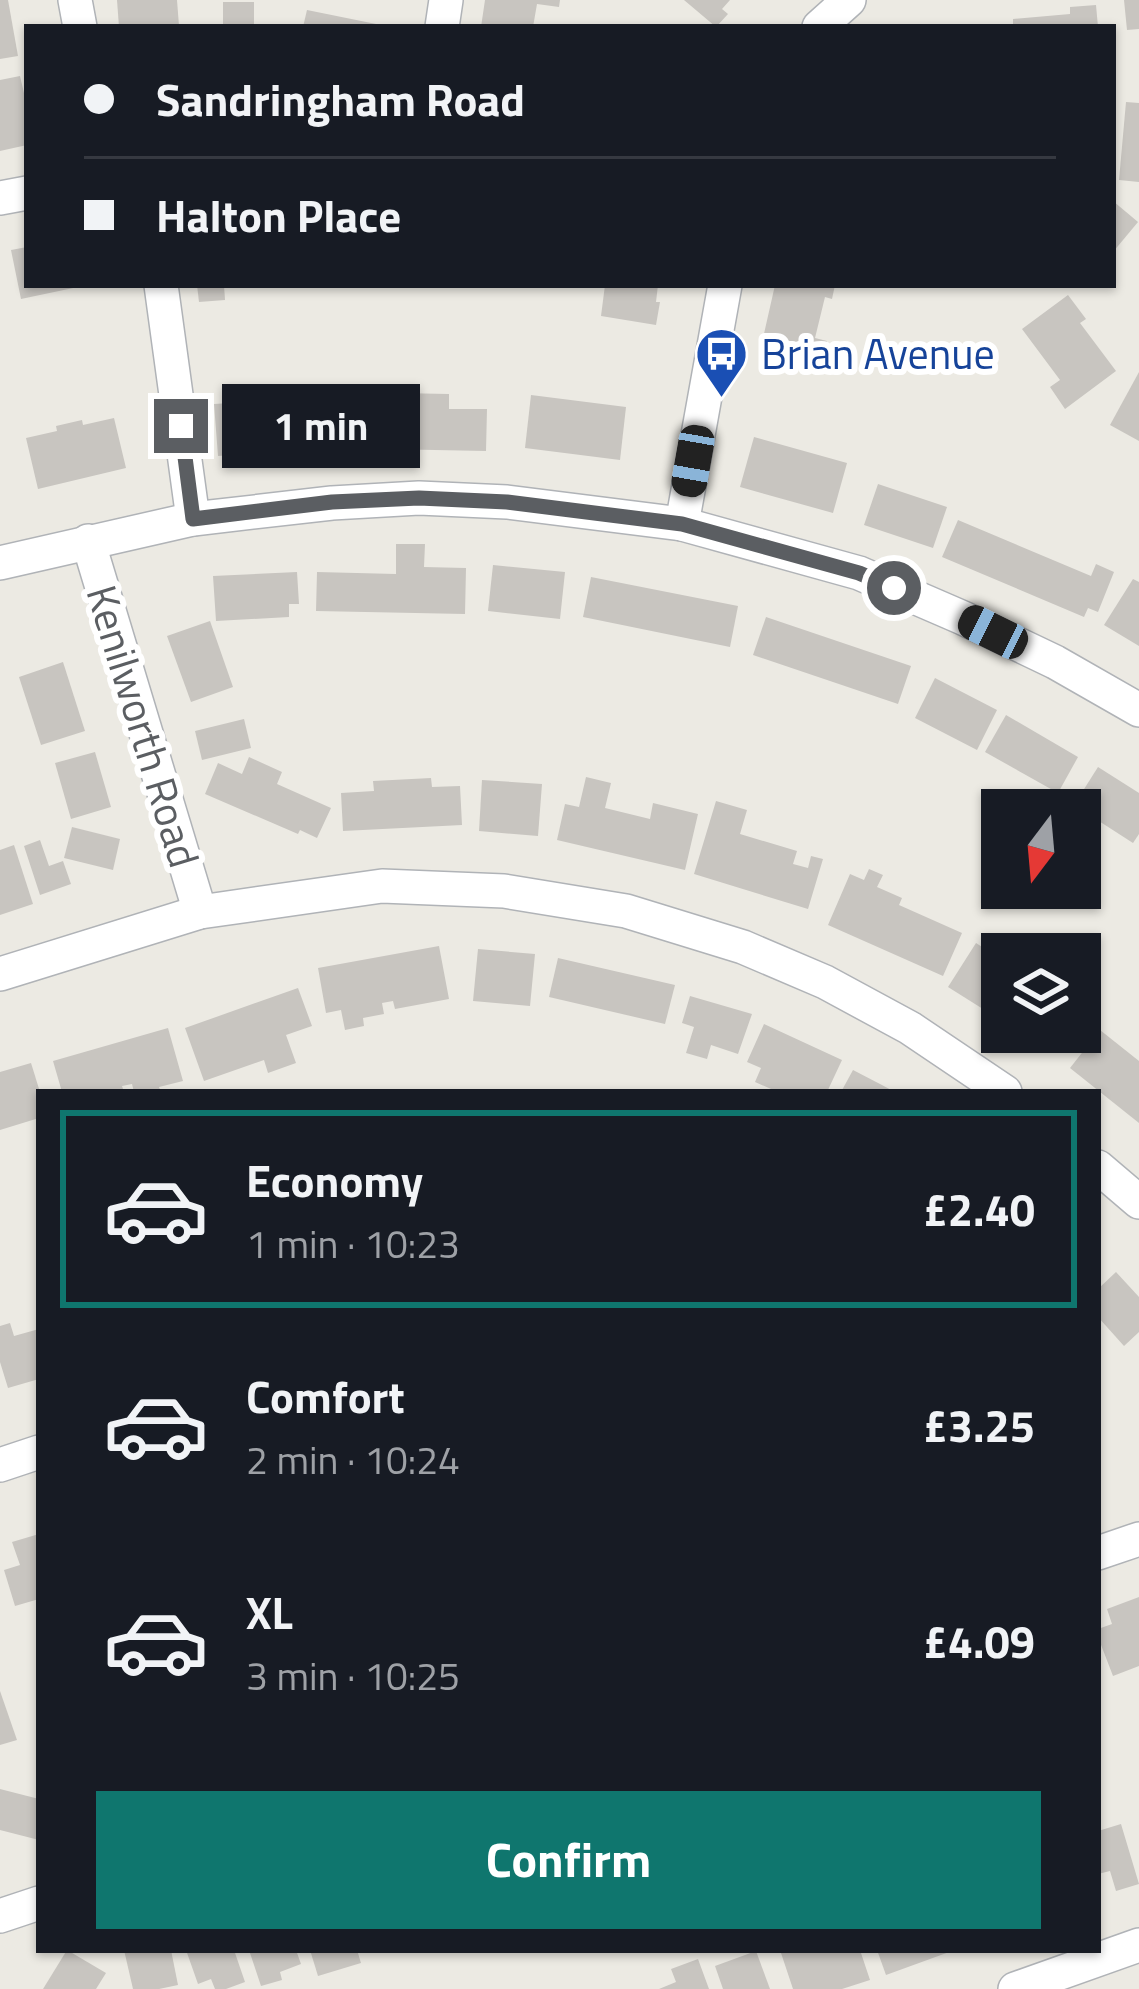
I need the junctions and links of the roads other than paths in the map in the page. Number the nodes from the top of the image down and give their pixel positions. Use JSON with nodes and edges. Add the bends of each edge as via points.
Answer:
{"nodes":[{"id":1,"x":849,"y":0,"type":"edge"},
{"id":2,"x":821,"y":24,"type":"edge"},
{"id":3,"x":161,"y":288,"type":"edge"},
{"id":4,"x":724,"y":288,"type":"edge"},
{"id":5,"x":193,"y":519,"type":"junction"},
{"id":6,"x":682,"y":524,"type":"junction"},
{"id":7,"x":88,"y":542,"type":"junction"},
{"id":8,"x":0,"y":563,"type":"edge"},
{"id":9,"x":1139,"y":710,"type":"edge"},
{"id":10,"x":200,"y":912,"type":"junction"},
{"id":11,"x":0,"y":974,"type":"edge"},
{"id":12,"x":1001,"y":1089,"type":"edge"},
{"id":13,"x":1101,"y":1170,"type":"edge"},
{"id":14,"x":1139,"y":1202,"type":"edge"},
{"id":15,"x":36,"y":1453,"type":"edge"},
{"id":16,"x":0,"y":1465,"type":"edge"},
{"id":17,"x":1139,"y":1539,"type":"edge"},
{"id":18,"x":1101,"y":1551,"type":"edge"},
{"id":19,"x":36,"y":1904,"type":"edge"},
{"id":20,"x":0,"y":1916,"type":"edge"},
{"id":21,"x":1139,"y":1945,"type":"edge"},
{"id":22,"x":1015,"y":1989,"type":"edge"}],
"edges":[{"from":1,"to":2,"type":"street"},
{"from":3,"to":5,"type":"street"},
{"from":4,"to":6,"type":"street"},
{"from":5,"to":6,"type":"street","via":[[419,498]]},
{"from":5,"to":7,"type":"street"},
{"from":6,"to":9,"type":"street","via":[[859,573],[1055,662]]},
{"from":7,"to":8,"type":"street"},
{"from":7,"to":10,"type":"street","name":"Kenilworth Road"},
{"from":10,"to":11,"type":"street"},
{"from":10,"to":12,"type":"street","via":[[382,886],[504,891],[626,911],[743,946],[825,982]]},
{"from":13,"to":14,"type":"street"},
{"from":15,"to":16,"type":"street"},
{"from":17,"to":18,"type":"street"},
{"from":19,"to":20,"type":"street"},
{"from":21,"to":22,"type":"street"}]}
